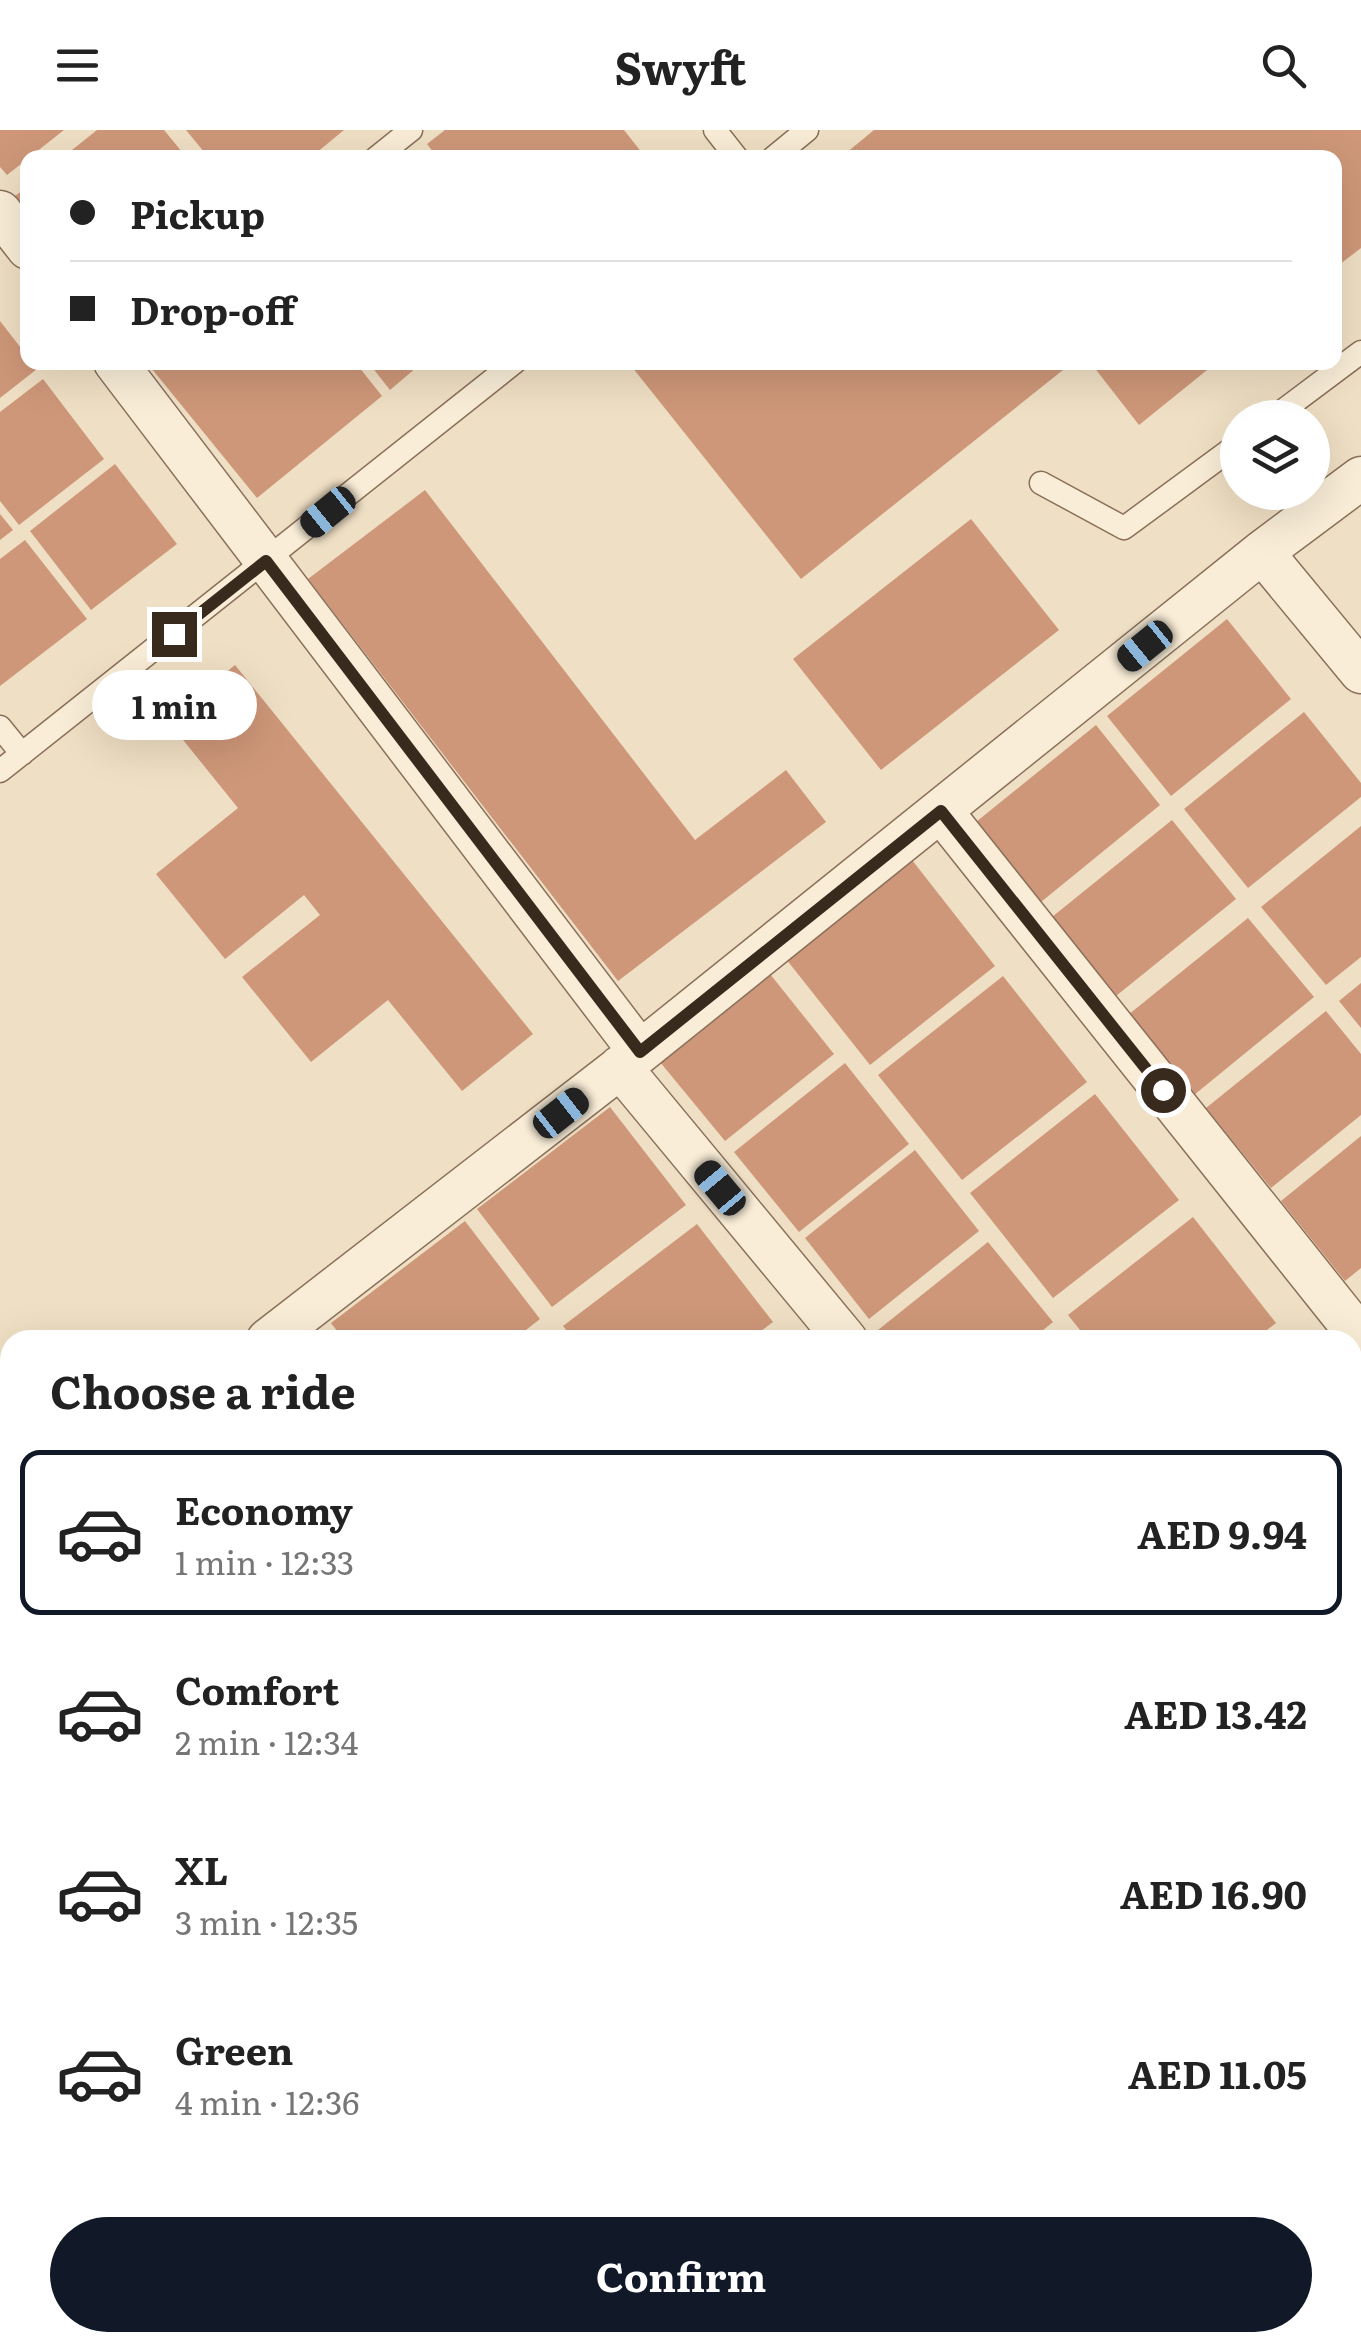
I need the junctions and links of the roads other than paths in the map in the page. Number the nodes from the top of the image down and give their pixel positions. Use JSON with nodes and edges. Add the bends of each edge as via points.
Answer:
{"nodes":[{"id":1,"x":410,"y":130,"type":"edge"},
{"id":2,"x":715,"y":130,"type":"edge"},
{"id":3,"x":807,"y":130,"type":"edge"},
{"id":4,"x":386,"y":150,"type":"edge"},
{"id":5,"x":731,"y":150,"type":"edge"},
{"id":6,"x":783,"y":150,"type":"edge"},
{"id":7,"x":0,"y":212,"type":"edge"},
{"id":8,"x":20,"y":238,"type":"edge"},
{"id":9,"x":123,"y":370,"type":"edge"},
{"id":10,"x":505,"y":370,"type":"edge"},
{"id":11,"x":1337,"y":370,"type":"edge"},
{"id":12,"x":1297,"y":400,"type":"edge"},
{"id":13,"x":1220,"y":457,"type":"edge"},
{"id":14,"x":1361,"y":478,"type":"edge"},
{"id":15,"x":1041,"y":483,"type":"dead end"},
{"id":16,"x":1262,"y":552,"type":"junction"},
{"id":17,"x":266,"y":561,"type":"junction"},
{"id":18,"x":1361,"y":672,"type":"edge"},
{"id":19,"x":0,"y":727,"type":"edge"},
{"id":20,"x":22,"y":754,"type":"junction"},
{"id":21,"x":0,"y":771,"type":"edge"},
{"id":22,"x":941,"y":811,"type":"junction"},
{"id":23,"x":630,"y":1060,"type":"junction"},
{"id":24,"x":281,"y":1330,"type":"edge"},
{"id":25,"x":838,"y":1330,"type":"edge"},
{"id":26,"x":1355,"y":1330,"type":"edge"}],
"edges":[{"from":1,"to":4,"type":"lane"},
{"from":2,"to":5,"type":"lane"},
{"from":3,"to":6,"type":"lane"},
{"from":7,"to":8,"type":"street"},
{"from":9,"to":17,"type":"street"},
{"from":10,"to":17,"type":"lane"},
{"from":11,"to":12,"type":"lane"},
{"from":13,"to":15,"type":"lane","via":[[1124,528]]},
{"from":14,"to":16,"type":"street"},
{"from":16,"to":18,"type":"street"},
{"from":16,"to":22,"type":"street"},
{"from":17,"to":20,"type":"lane"},
{"from":17,"to":23,"type":"street"},
{"from":19,"to":20,"type":"lane"},
{"from":20,"to":21,"type":"lane"},
{"from":22,"to":23,"type":"street"},
{"from":22,"to":26,"type":"street"},
{"from":23,"to":24,"type":"street"},
{"from":23,"to":25,"type":"street"}]}
